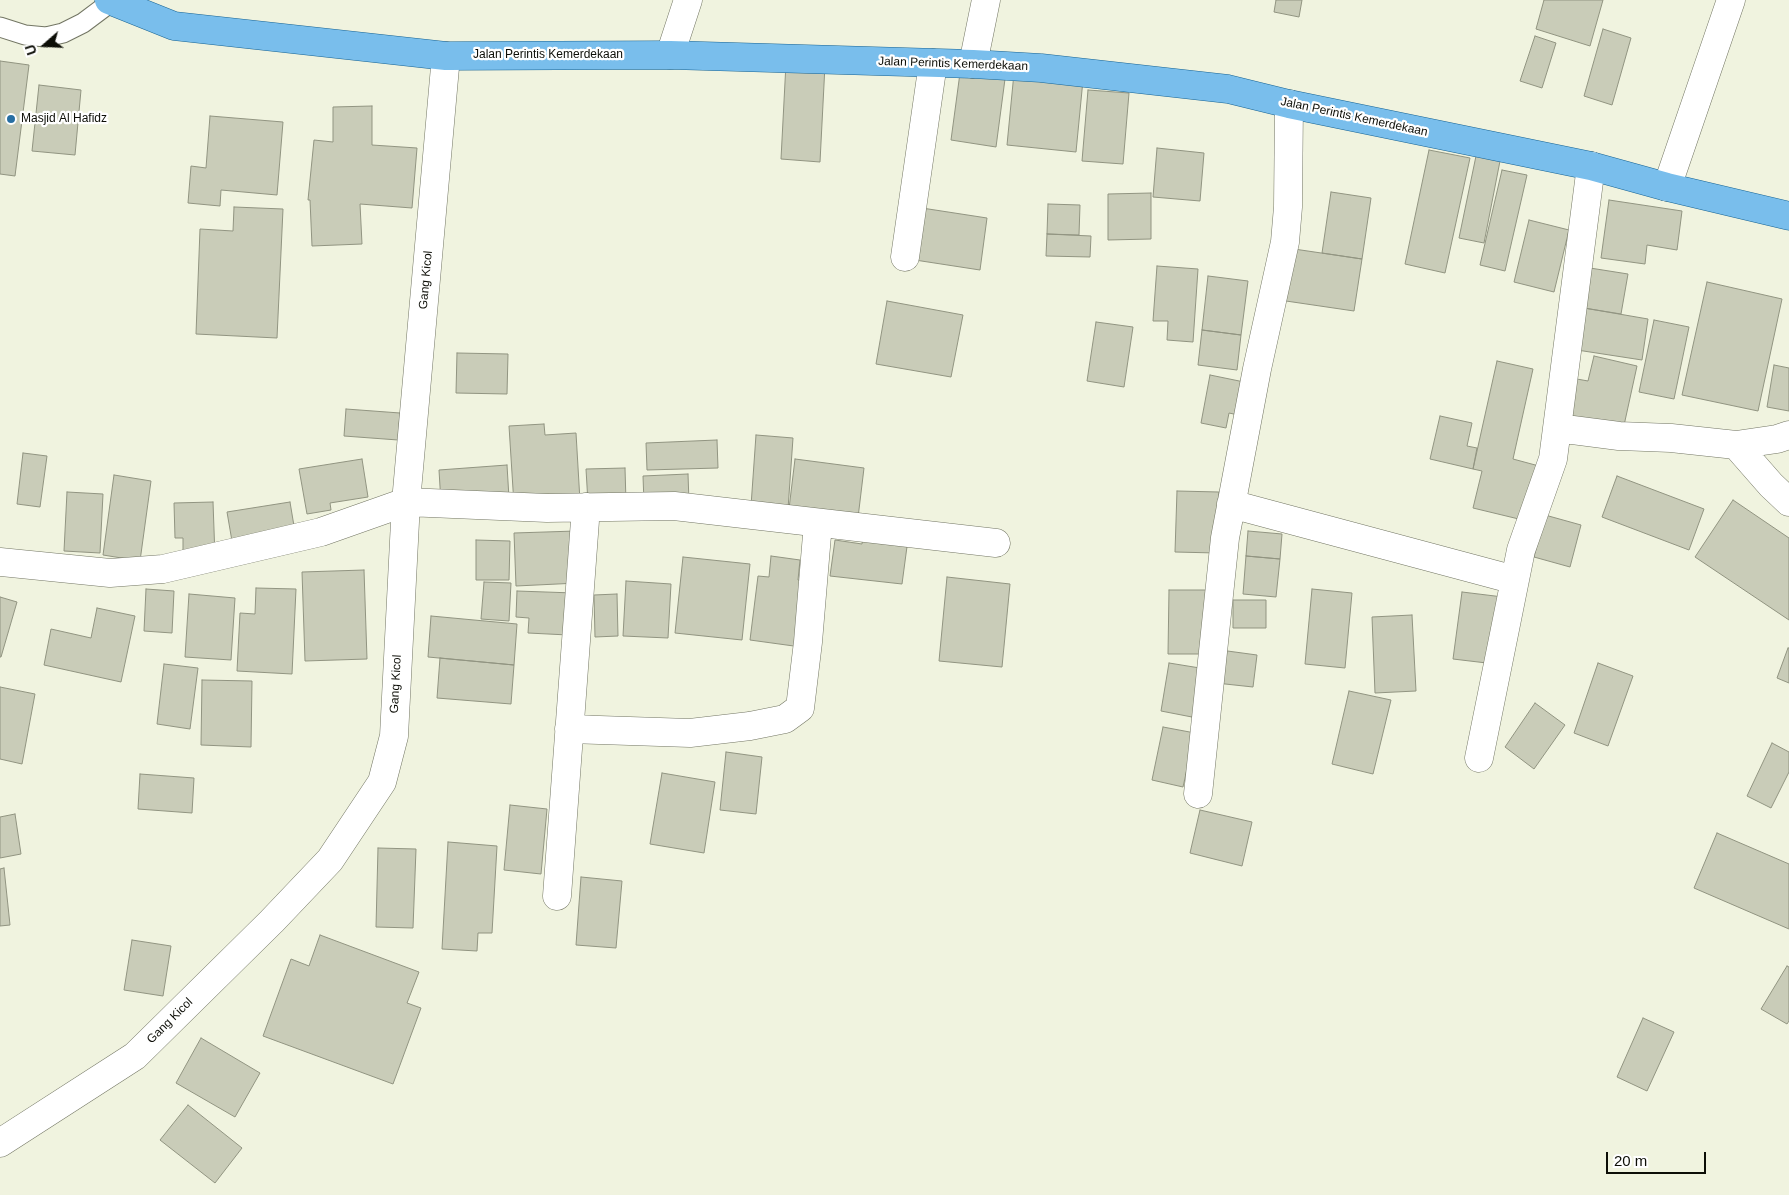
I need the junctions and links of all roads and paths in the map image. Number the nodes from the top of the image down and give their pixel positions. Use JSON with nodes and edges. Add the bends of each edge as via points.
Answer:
{"nodes":[{"id":1,"x":688,"y":0,"type":"edge"},
{"id":2,"x":986,"y":0,"type":"edge"},
{"id":3,"x":1731,"y":0,"type":"edge"},
{"id":4,"x":110,"y":1,"type":"edge"},
{"id":5,"x":0,"y":27,"type":"edge"},
{"id":6,"x":670,"y":54,"type":"junction"},
{"id":7,"x":446,"y":56,"type":"junction"},
{"id":8,"x":933,"y":63,"type":"junction"},
{"id":9,"x":973,"y":64,"type":"junction"},
{"id":10,"x":1290,"y":104,"type":"junction"},
{"id":11,"x":1591,"y":166,"type":"junction"},
{"id":12,"x":1667,"y":186,"type":"junction"},
{"id":13,"x":1789,"y":216,"type":"edge"},
{"id":14,"x":905,"y":257,"type":"dead end"},
{"id":15,"x":1557,"y":428,"type":"junction"},
{"id":16,"x":1789,"y":435,"type":"edge"},
{"id":17,"x":1736,"y":445,"type":"junction"},
{"id":18,"x":406,"y":502,"type":"junction"},
{"id":19,"x":1789,"y":502,"type":"edge"},
{"id":20,"x":1231,"y":504,"type":"junction"},
{"id":21,"x":586,"y":507,"type":"junction"},
{"id":22,"x":818,"y":523,"type":"junction"},
{"id":23,"x":996,"y":543,"type":"dead end"},
{"id":24,"x":0,"y":562,"type":"edge"},
{"id":25,"x":1514,"y":580,"type":"junction"},
{"id":26,"x":569,"y":729,"type":"junction"},
{"id":27,"x":1478,"y":758,"type":"dead end"},
{"id":28,"x":1198,"y":794,"type":"dead end"},
{"id":29,"x":556,"y":896,"type":"dead end"},
{"id":30,"x":0,"y":1143,"type":"edge"}],
"edges":[{"from":1,"to":6,"type":"street"},
{"from":2,"to":9,"type":"street"},
{"from":3,"to":12,"type":"street"},
{"from":4,"to":5,"type":"lane","via":[[84,23],[63,33],[46,37],[24,35]]},
{"from":4,"to":7,"type":"main road","name":"Jalan Perintis Kemerdekaan","via":[[174,26]]},
{"from":6,"to":7,"type":"main road","name":"Jalan Perintis Kemerdekaan"},
{"from":6,"to":8,"type":"main road","name":"Jalan Perintis Kemerdekaan"},
{"from":7,"to":18,"type":"street","name":"Gang Kicol"},
{"from":8,"to":9,"type":"main road","name":"Jalan Perintis Kemerdekaan"},
{"from":8,"to":14,"type":"street"},
{"from":9,"to":10,"type":"main road","name":"Jalan Perintis Kemerdekaan","via":[[1041,68],[1228,89]]},
{"from":10,"to":11,"type":"main road","name":"Jalan Perintis Kemerdekaan"},
{"from":10,"to":20,"type":"street","via":[[1285,242]]},
{"from":11,"to":12,"type":"main road","name":"Jalan Perintis Kemerdekaan"},
{"from":11,"to":15,"type":"street"},
{"from":12,"to":13,"type":"main road","name":"Jalan Perintis Kemerdekaan"},
{"from":15,"to":17,"type":"street"},
{"from":15,"to":25,"type":"street","via":[[1553,459],[1521,550]]},
{"from":16,"to":17,"type":"street"},
{"from":17,"to":19,"type":"street"},
{"from":18,"to":21,"type":"street"},
{"from":18,"to":24,"type":"street","via":[[320,532],[163,569],[110,573]]},
{"from":18,"to":30,"type":"street","name":"Gang Kicol","via":[[394,736],[382,782],[330,860],[135,1056]]},
{"from":20,"to":25,"type":"street"},
{"from":20,"to":28,"type":"street"},
{"from":21,"to":22,"type":"street","via":[[674,506]]},
{"from":21,"to":26,"type":"street"},
{"from":22,"to":23,"type":"street"},
{"from":22,"to":26,"type":"street","via":[[800,708],[785,719],[690,733]]},
{"from":25,"to":27,"type":"street"},
{"from":26,"to":29,"type":"street"}]}
